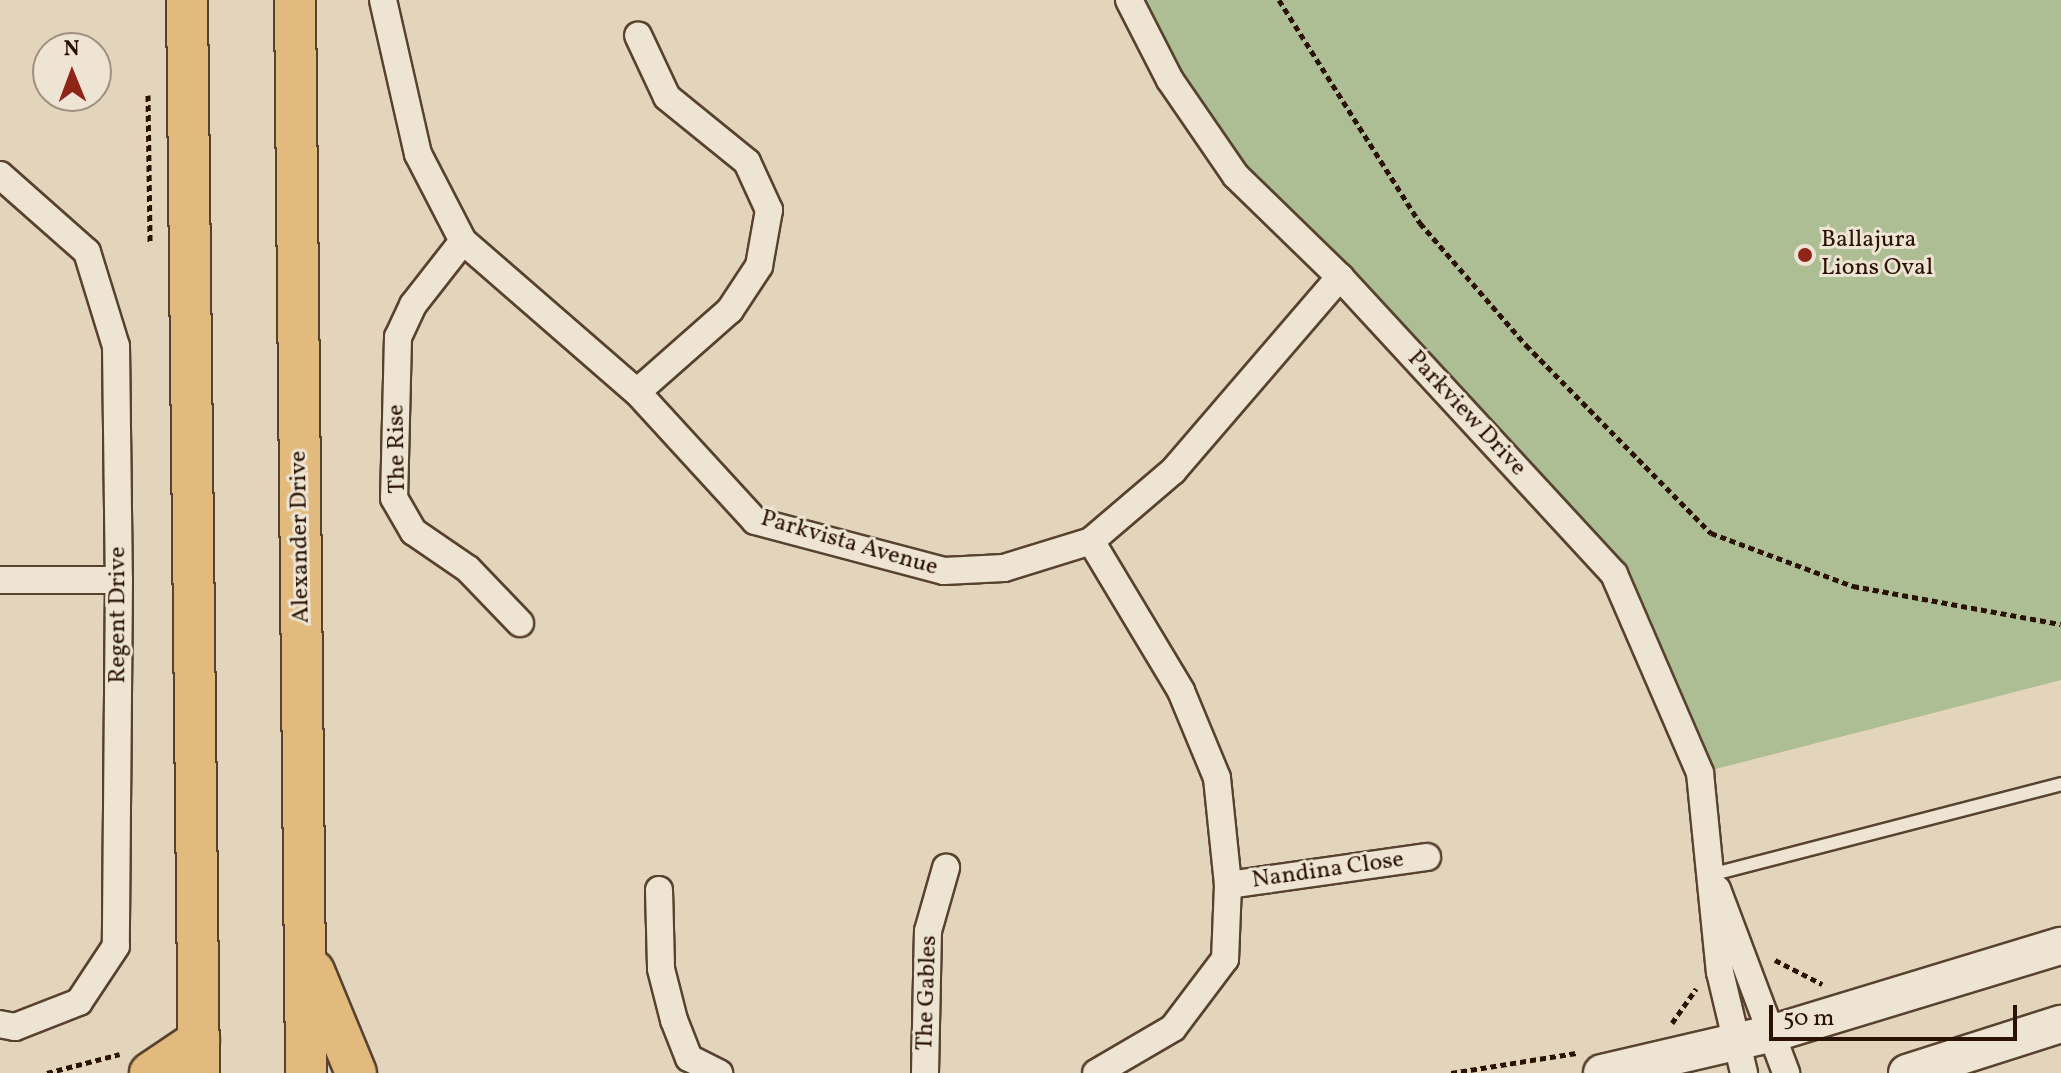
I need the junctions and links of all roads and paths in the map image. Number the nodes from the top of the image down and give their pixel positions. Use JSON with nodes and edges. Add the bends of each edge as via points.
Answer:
{"nodes":[{"id":1,"x":187,"y":0,"type":"edge"},
{"id":2,"x":295,"y":0,"type":"edge"},
{"id":3,"x":383,"y":0,"type":"edge"},
{"id":4,"x":1129,"y":0,"type":"edge"},
{"id":5,"x":1279,"y":0,"type":"edge"},
{"id":6,"x":638,"y":35,"type":"dead end"},
{"id":7,"x":0,"y":175,"type":"edge"},
{"id":8,"x":463,"y":241,"type":"junction"},
{"id":9,"x":1340,"y":277,"type":"junction"},
{"id":10,"x":637,"y":392,"type":"junction"},
{"id":11,"x":1091,"y":541,"type":"junction"},
{"id":12,"x":0,"y":580,"type":"edge"},
{"id":13,"x":119,"y":580,"type":"junction"},
{"id":14,"x":520,"y":623,"type":"dead end"},
{"id":15,"x":2061,"y":624,"type":"edge"},
{"id":16,"x":2061,"y":784,"type":"edge"},
{"id":17,"x":1427,"y":857,"type":"dead end"},
{"id":18,"x":946,"y":868,"type":"dead end"},
{"id":19,"x":1710,"y":875,"type":"junction"},
{"id":20,"x":1228,"y":885,"type":"junction"},
{"id":21,"x":659,"y":890,"type":"dead end"},
{"id":22,"x":2061,"y":946,"type":"edge"},
{"id":23,"x":305,"y":949,"type":"junction"},
{"id":24,"x":0,"y":1024,"type":"edge"},
{"id":25,"x":2061,"y":1024,"type":"edge"},
{"id":26,"x":1774,"y":1033,"type":"junction"},
{"id":27,"x":199,"y":1056,"type":"edge"},
{"id":28,"x":1740,"y":1057,"type":"edge"},
{"id":29,"x":138,"y":1062,"type":"edge"},
{"id":30,"x":47,"y":1073,"type":"edge"},
{"id":31,"x":306,"y":1073,"type":"edge"},
{"id":32,"x":356,"y":1073,"type":"edge"},
{"id":33,"x":719,"y":1073,"type":"edge"},
{"id":34,"x":925,"y":1073,"type":"edge"},
{"id":35,"x":1096,"y":1073,"type":"edge"},
{"id":36,"x":1602,"y":1073,"type":"edge"},
{"id":37,"x":1786,"y":1073,"type":"edge"},
{"id":38,"x":1907,"y":1073,"type":"edge"}],
"edges":[{"from":1,"to":27,"type":"main road"},
{"from":2,"to":23,"type":"main road","name":"Alexander Drive"},
{"from":3,"to":8,"type":"street","name":"Parkvista Avenue","via":[[418,154]]},
{"from":4,"to":9,"type":"street","name":"Parkview Drive","via":[[1170,80],[1236,176]]},
{"from":5,"to":15,"type":"path","via":[[1420,223],[1526,345],[1711,533],[1853,586]]},
{"from":6,"to":10,"type":"street","via":[[667,97],[747,162],[769,210],[759,266],[730,310]]},
{"from":7,"to":13,"type":"street","name":"Regent Drive","via":[[87,252],[116,346]]},
{"from":8,"to":10,"type":"street","name":"Parkvista Avenue"},
{"from":8,"to":14,"type":"street","name":"The Rise","via":[[413,305],[398,337],[394,498],[414,532],[468,569]]},
{"from":9,"to":11,"type":"street","name":"Parkvista Avenue","via":[[1173,471]]},
{"from":9,"to":19,"type":"street","name":"Parkview Drive","via":[[1614,574],[1700,773]]},
{"from":10,"to":11,"type":"street","name":"Parkvista Avenue","via":[[755,521],[944,571],[1004,568]]},
{"from":11,"to":20,"type":"street","via":[[1181,691],[1217,778]]},
{"from":12,"to":13,"type":"street"},
{"from":13,"to":24,"type":"street","name":"Regent Drive","via":[[116,946],[79,1002],[15,1027]]},
{"from":16,"to":19,"type":"lane"},
{"from":17,"to":20,"type":"street","name":"Nandina Close"},
{"from":18,"to":34,"type":"street","name":"The Gables","via":[[928,931]]},
{"from":19,"to":26,"type":"street","name":"Parkview Drive"},
{"from":19,"to":28,"type":"street","name":"Parkview Drive","via":[[1720,972]]},
{"from":20,"to":35,"type":"street","via":[[1225,959],[1173,1028]]},
{"from":21,"to":33,"type":"street","via":[[661,969],[674,1020],[689,1058]]},
{"from":22,"to":26,"type":"main road"},
{"from":23,"to":31,"type":"main road","name":"Alexander Drive"},
{"from":23,"to":32,"type":"main road"},
{"from":25,"to":38,"type":"main road"},
{"from":26,"to":28,"type":"main road"},
{"from":26,"to":37,"type":"street","name":"Parkview Drive"},
{"from":27,"to":29,"type":"main road"},
{"from":28,"to":36,"type":"main road"},
{"from":29,"to":30,"type":"path"}]}
